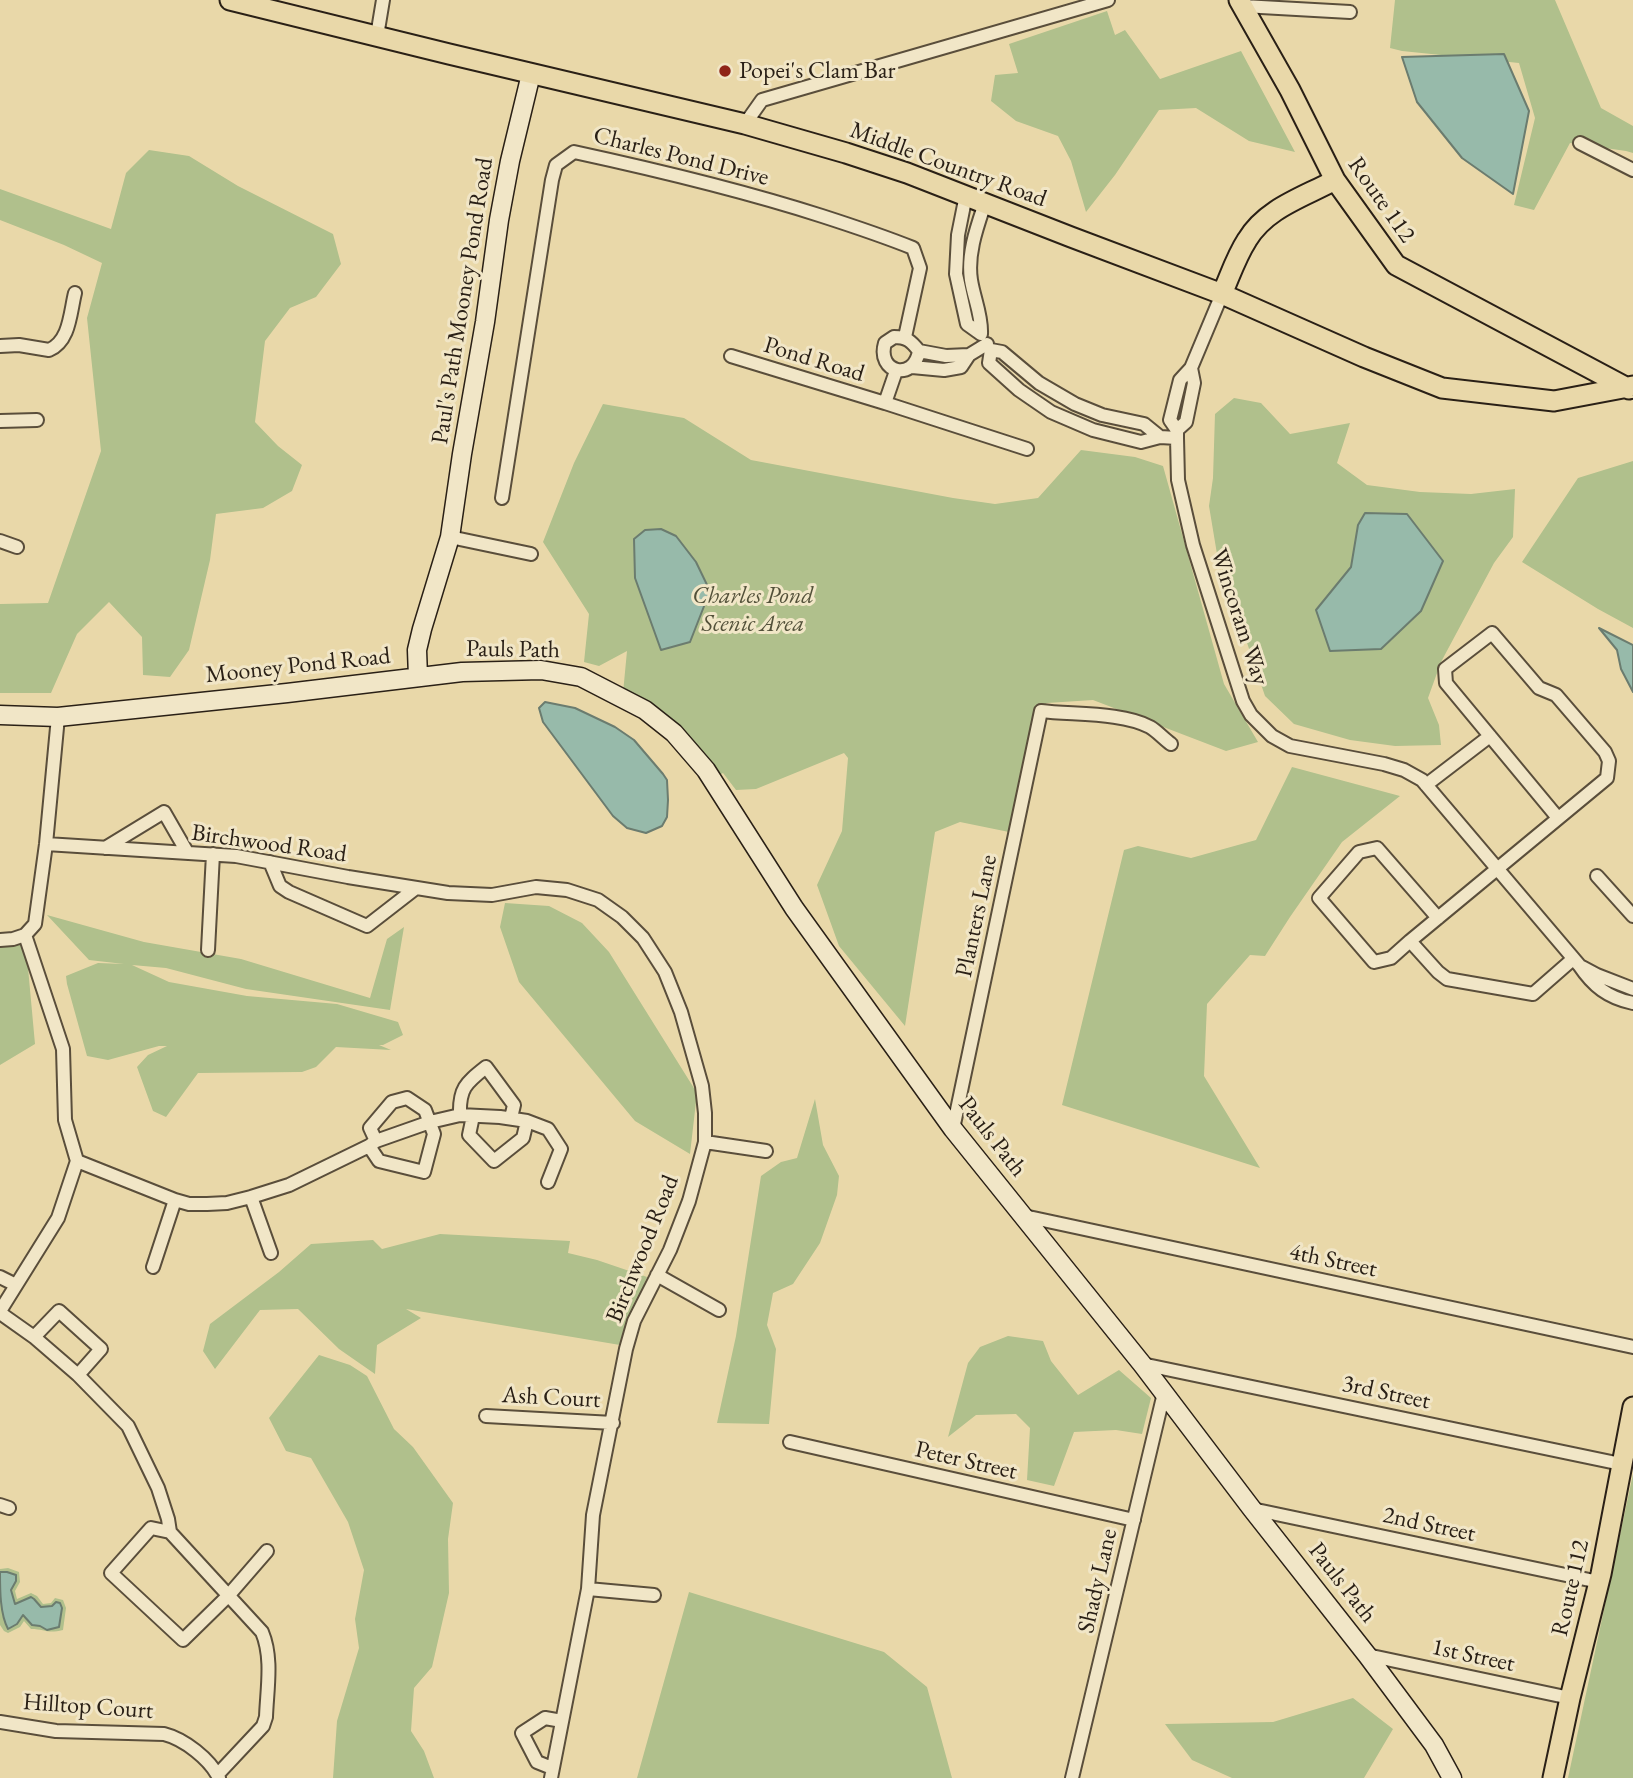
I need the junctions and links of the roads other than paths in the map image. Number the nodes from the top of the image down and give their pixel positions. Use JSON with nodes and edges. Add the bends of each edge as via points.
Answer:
{"nodes":[{"id":1,"x":230,"y":0,"type":"edge"},
{"id":2,"x":383,"y":0,"type":"edge"},
{"id":3,"x":1108,"y":0,"type":"edge"},
{"id":4,"x":1241,"y":3,"type":"edge"},
{"id":5,"x":1350,"y":12,"type":"dead end"},
{"id":6,"x":377,"y":36,"type":"junction"},
{"id":7,"x":531,"y":74,"type":"junction"},
{"id":8,"x":745,"y":124,"type":"junction"},
{"id":9,"x":1580,"y":143,"type":"dead end"},
{"id":10,"x":1633,"y":170,"type":"edge"},
{"id":11,"x":1335,"y":180,"type":"junction"},
{"id":12,"x":966,"y":195,"type":"junction"},
{"id":13,"x":985,"y":203,"type":"junction"},
{"id":14,"x":75,"y":293,"type":"dead end"},
{"id":15,"x":1222,"y":294,"type":"junction"},
{"id":16,"x":905,"y":337,"type":"junction"},
{"id":17,"x":986,"y":343,"type":"junction"},
{"id":18,"x":0,"y":346,"type":"edge"},
{"id":19,"x":919,"y":351,"type":"junction"},
{"id":20,"x":969,"y":355,"type":"junction"},
{"id":21,"x":731,"y":356,"type":"dead end"},
{"id":22,"x":912,"y":367,"type":"junction"},
{"id":23,"x":896,"y":370,"type":"junction"},
{"id":24,"x":1631,"y":388,"type":"edge"},
{"id":25,"x":885,"y":403,"type":"junction"},
{"id":26,"x":37,"y":420,"type":"dead end"},
{"id":27,"x":0,"y":421,"type":"edge"},
{"id":28,"x":1177,"y":434,"type":"junction"},
{"id":29,"x":1160,"y":436,"type":"junction"},
{"id":30,"x":1027,"y":449,"type":"dead end"},
{"id":31,"x":502,"y":498,"type":"dead end"},
{"id":32,"x":450,"y":537,"type":"junction"},
{"id":33,"x":0,"y":541,"type":"edge"},
{"id":34,"x":17,"y":547,"type":"dead end"},
{"id":35,"x":531,"y":554,"type":"dead end"},
{"id":36,"x":418,"y":677,"type":"junction"},
{"id":37,"x":0,"y":715,"type":"edge"},
{"id":38,"x":58,"y":717,"type":"junction"},
{"id":39,"x":1490,"y":736,"type":"junction"},
{"id":40,"x":1171,"y":744,"type":"dead end"},
{"id":41,"x":1426,"y":785,"type":"junction"},
{"id":42,"x":1558,"y":818,"type":"junction"},
{"id":43,"x":46,"y":844,"type":"junction"},
{"id":44,"x":105,"y":848,"type":"junction"},
{"id":45,"x":187,"y":852,"type":"junction"},
{"id":46,"x":213,"y":854,"type":"junction"},
{"id":47,"x":270,"y":862,"type":"junction"},
{"id":48,"x":1497,"y":868,"type":"junction"},
{"id":49,"x":1597,"y":876,"type":"dead end"},
{"id":50,"x":416,"y":888,"type":"junction"},
{"id":51,"x":1633,"y":916,"type":"edge"},
{"id":52,"x":1438,"y":918,"type":"junction"},
{"id":53,"x":25,"y":935,"type":"junction"},
{"id":54,"x":0,"y":940,"type":"edge"},
{"id":55,"x":1410,"y":940,"type":"junction"},
{"id":56,"x":208,"y":950,"type":"dead end"},
{"id":57,"x":1576,"y":962,"type":"junction"},
{"id":58,"x":1633,"y":989,"type":"edge"},
{"id":59,"x":1633,"y":1003,"type":"edge"},
{"id":60,"x":467,"y":1115,"type":"junction"},
{"id":61,"x":511,"y":1118,"type":"junction"},
{"id":62,"x":527,"y":1121,"type":"junction"},
{"id":63,"x":430,"y":1122,"type":"junction"},
{"id":64,"x":953,"y":1129,"type":"junction"},
{"id":65,"x":705,"y":1142,"type":"junction"},
{"id":66,"x":373,"y":1144,"type":"junction"},
{"id":67,"x":766,"y":1151,"type":"dead end"},
{"id":68,"x":77,"y":1161,"type":"junction"},
{"id":69,"x":548,"y":1182,"type":"dead end"},
{"id":70,"x":251,"y":1197,"type":"junction"},
{"id":71,"x":176,"y":1200,"type":"junction"},
{"id":72,"x":1024,"y":1216,"type":"junction"},
{"id":73,"x":271,"y":1253,"type":"dead end"},
{"id":74,"x":153,"y":1267,"type":"dead end"},
{"id":75,"x":657,"y":1275,"type":"junction"},
{"id":76,"x":0,"y":1277,"type":"edge"},
{"id":77,"x":16,"y":1284,"type":"junction"},
{"id":78,"x":719,"y":1310,"type":"dead end"},
{"id":79,"x":0,"y":1312,"type":"edge"},
{"id":80,"x":34,"y":1336,"type":"junction"},
{"id":81,"x":1633,"y":1347,"type":"edge"},
{"id":82,"x":1142,"y":1364,"type":"junction"},
{"id":83,"x":78,"y":1375,"type":"junction"},
{"id":84,"x":1164,"y":1393,"type":"junction"},
{"id":85,"x":1633,"y":1407,"type":"edge"},
{"id":86,"x":486,"y":1416,"type":"dead end"},
{"id":87,"x":613,"y":1423,"type":"junction"},
{"id":88,"x":790,"y":1442,"type":"dead end"},
{"id":89,"x":1622,"y":1464,"type":"junction"},
{"id":90,"x":1252,"y":1509,"type":"junction"},
{"id":91,"x":1134,"y":1520,"type":"junction"},
{"id":92,"x":170,"y":1532,"type":"junction"},
{"id":93,"x":267,"y":1551,"type":"dead end"},
{"id":94,"x":1598,"y":1581,"type":"junction"},
{"id":95,"x":588,"y":1589,"type":"junction"},
{"id":96,"x":654,"y":1595,"type":"dead end"},
{"id":97,"x":228,"y":1596,"type":"junction"},
{"id":98,"x":1367,"y":1655,"type":"junction"},
{"id":99,"x":1570,"y":1698,"type":"junction"},
{"id":100,"x":562,"y":1721,"type":"junction"},
{"id":101,"x":0,"y":1722,"type":"edge"},
{"id":102,"x":551,"y":1773,"type":"edge"},
{"id":103,"x":219,"y":1776,"type":"edge"},
{"id":104,"x":1072,"y":1778,"type":"edge"},
{"id":105,"x":1452,"y":1778,"type":"edge"},
{"id":106,"x":1553,"y":1778,"type":"edge"}],
"edges":[{"from":1,"to":6,"type":"main road","name":"Middle Country Road"},
{"from":2,"to":6,"type":"street"},
{"from":3,"to":8,"type":"street","via":[[762,100]]},
{"from":4,"to":5,"type":"street"},
{"from":4,"to":11,"type":"main road","name":"Route 112"},
{"from":6,"to":7,"type":"main road","name":"Middle Country Road"},
{"from":7,"to":8,"type":"main road","name":"Middle Country Road"},
{"from":7,"to":32,"type":"street","name":"Paul's Path Mooney Pond Road","via":[[499,220]]},
{"from":8,"to":12,"type":"main road","name":"Middle Country Road","via":[[813,142]]},
{"from":9,"to":10,"type":"street"},
{"from":11,"to":15,"type":"main road","via":[[1259,224]]},
{"from":11,"to":24,"type":"main road","name":"Route 112","via":[[1396,265]]},
{"from":12,"to":13,"type":"main road","name":"Middle Country Road"},
{"from":12,"to":17,"type":"street","via":[[956,274],[967,324]]},
{"from":13,"to":15,"type":"main road","name":"Middle Country Road"},
{"from":13,"to":17,"type":"street","via":[[973,240],[970,277]]},
{"from":14,"to":18,"type":"street","via":[[64,338],[54,348]]},
{"from":15,"to":24,"type":"main road","name":"Middle Country Road","via":[[1442,388],[1554,401]]},
{"from":15,"to":28,"type":"street","name":"Wincoram Way","via":[[1191,368],[1180,380],[1170,420]]},
{"from":16,"to":19,"type":"street"},
{"from":16,"to":23,"type":"street","via":[[885,343],[885,362]]},
{"from":16,"to":31,"type":"street","name":"Charles Pond Drive","via":[[920,268],[913,248],[778,202],[574,152],[556,165],[552,180]]},
{"from":17,"to":20,"type":"street"},
{"from":17,"to":29,"type":"street","via":[[1075,404],[1144,424]]},
{"from":17,"to":29,"type":"street","via":[[989,363],[1051,412],[1093,430],[1141,442]]},
{"from":19,"to":20,"type":"street"},
{"from":19,"to":22,"type":"street"},
{"from":20,"to":22,"type":"street","via":[[961,368]]},
{"from":21,"to":25,"type":"street","name":"Pond Road"},
{"from":22,"to":23,"type":"street"},
{"from":23,"to":25,"type":"street","name":"Pond Road"},
{"from":25,"to":30,"type":"street","name":"Pond Road"},
{"from":26,"to":27,"type":"street"},
{"from":28,"to":29,"type":"street"},
{"from":28,"to":41,"type":"street","name":"Wincoram Way","via":[[1178,480],[1193,545],[1251,715],[1290,746],[1394,767]]},
{"from":32,"to":35,"type":"street"},
{"from":32,"to":36,"type":"street","name":"Mooney Pond Road","via":[[422,629]]},
{"from":33,"to":34,"type":"street"},
{"from":36,"to":38,"type":"street","name":"Mooney Pond Road"},
{"from":36,"to":64,"type":"street","name":"Pauls Path","via":[[541,670],[581,677],[645,710],[674,733],[706,769],[794,908]]},
{"from":37,"to":38,"type":"street","name":"Mooney Pond Road"},
{"from":38,"to":43,"type":"street"},
{"from":39,"to":41,"type":"street"},
{"from":39,"to":42,"type":"street"},
{"from":39,"to":42,"type":"street","via":[[1446,683],[1445,670],[1492,633],[1539,688],[1556,695],[1609,761],[1607,778]]},
{"from":40,"to":64,"type":"street","name":"Planters Lane","via":[[1150,727],[1129,719],[1041,711]]},
{"from":41,"to":48,"type":"street","name":"Wincoram Way"},
{"from":42,"to":48,"type":"street"},
{"from":43,"to":44,"type":"street","name":"Birchwood Road"},
{"from":43,"to":53,"type":"street","via":[[35,924]]},
{"from":44,"to":45,"type":"street","name":"Birchwood Road"},
{"from":44,"to":45,"type":"street","via":[[164,812]]},
{"from":45,"to":46,"type":"street","name":"Birchwood Road"},
{"from":46,"to":47,"type":"street","name":"Birchwood Road"},
{"from":46,"to":56,"type":"street"},
{"from":47,"to":50,"type":"street","name":"Birchwood Road"},
{"from":47,"to":50,"type":"street","via":[[280,886],[289,892],[367,926]]},
{"from":48,"to":52,"type":"street"},
{"from":48,"to":57,"type":"street","name":"Wincoram Way"},
{"from":49,"to":51,"type":"street"},
{"from":50,"to":65,"type":"street","name":"Birchwood Road","via":[[492,895],[536,887],[567,890],[598,900],[622,916],[665,972],[681,1012],[702,1086]]},
{"from":52,"to":55,"type":"street"},
{"from":52,"to":55,"type":"street","via":[[1377,848],[1359,852],[1319,898],[1374,962],[1391,958]]},
{"from":53,"to":54,"type":"street"},
{"from":53,"to":68,"type":"street","via":[[63,1049],[65,1120]]},
{"from":55,"to":57,"type":"street","via":[[1447,979],[1533,993]]},
{"from":57,"to":58,"type":"street","name":"Wincoram Way"},
{"from":57,"to":59,"type":"street","name":"Wincoram Way","via":[[1607,994]]},
{"from":60,"to":61,"type":"street"},
{"from":60,"to":61,"type":"street","via":[[460,1100],[465,1085],[486,1067],[514,1105]]},
{"from":60,"to":62,"type":"street","via":[[469,1135],[494,1161],[523,1138]]},
{"from":60,"to":63,"type":"street"},
{"from":61,"to":62,"type":"street"},
{"from":62,"to":69,"type":"street","via":[[548,1129],[561,1149]]},
{"from":63,"to":66,"type":"street"},
{"from":63,"to":66,"type":"street","via":[[425,1110],[407,1098],[391,1102],[370,1128]]},
{"from":63,"to":66,"type":"street","via":[[434,1134],[424,1172],[379,1161]]},
{"from":64,"to":72,"type":"street","name":"Pauls Path"},
{"from":65,"to":67,"type":"street"},
{"from":65,"to":75,"type":"street","name":"Birchwood Road","via":[[689,1201]]},
{"from":66,"to":70,"type":"street","via":[[289,1185]]},
{"from":68,"to":71,"type":"street"},
{"from":68,"to":77,"type":"street","via":[[58,1218]]},
{"from":70,"to":71,"type":"street","via":[[207,1204]]},
{"from":70,"to":73,"type":"street"},
{"from":71,"to":74,"type":"street"},
{"from":72,"to":81,"type":"street","name":"4th Street"},
{"from":72,"to":82,"type":"street","name":"Pauls Path"},
{"from":75,"to":78,"type":"street"},
{"from":75,"to":87,"type":"street","name":"Birchwood Road","via":[[634,1321]]},
{"from":76,"to":77,"type":"street"},
{"from":77,"to":79,"type":"street"},
{"from":79,"to":80,"type":"street"},
{"from":80,"to":83,"type":"street"},
{"from":80,"to":83,"type":"street","via":[[60,1311],[101,1349]]},
{"from":82,"to":84,"type":"street","name":"Pauls Path"},
{"from":82,"to":89,"type":"street","name":"3rd Street"},
{"from":83,"to":92,"type":"street","via":[[128,1426],[158,1488]]},
{"from":84,"to":90,"type":"street","name":"Pauls Path"},
{"from":84,"to":91,"type":"street","name":"Shady Lane"},
{"from":85,"to":89,"type":"main road","name":"Route 112"},
{"from":86,"to":87,"type":"street","name":"Ash Court"},
{"from":87,"to":95,"type":"street","name":"Birchwood Road","via":[[593,1515]]},
{"from":88,"to":91,"type":"street","name":"Peter Street"},
{"from":89,"to":94,"type":"main road","name":"Route 112"},
{"from":90,"to":94,"type":"street","name":"2nd Street"},
{"from":90,"to":98,"type":"street","name":"Pauls Path"},
{"from":91,"to":104,"type":"street","name":"Shady Lane"},
{"from":92,"to":97,"type":"street"},
{"from":92,"to":97,"type":"street","via":[[151,1528],[111,1573],[183,1640]]},
{"from":93,"to":97,"type":"street"},
{"from":94,"to":99,"type":"main road","name":"Route 112"},
{"from":95,"to":96,"type":"street"},
{"from":95,"to":100,"type":"street","name":"Birchwood Road"},
{"from":97,"to":103,"type":"street","name":"Hilltop Court","via":[[262,1632],[267,1644],[266,1717]]},
{"from":98,"to":99,"type":"street","name":"1st Street"},
{"from":98,"to":105,"type":"street","name":"Pauls Path","via":[[1434,1745]]},
{"from":99,"to":106,"type":"main road","name":"Route 112"},
{"from":100,"to":102,"type":"street","name":"Birchwood Road"},
{"from":100,"to":102,"type":"street","via":[[545,1718],[522,1733],[537,1762]]},
{"from":101,"to":103,"type":"street","name":"Hilltop Court","via":[[56,1731],[177,1737]]}]}
